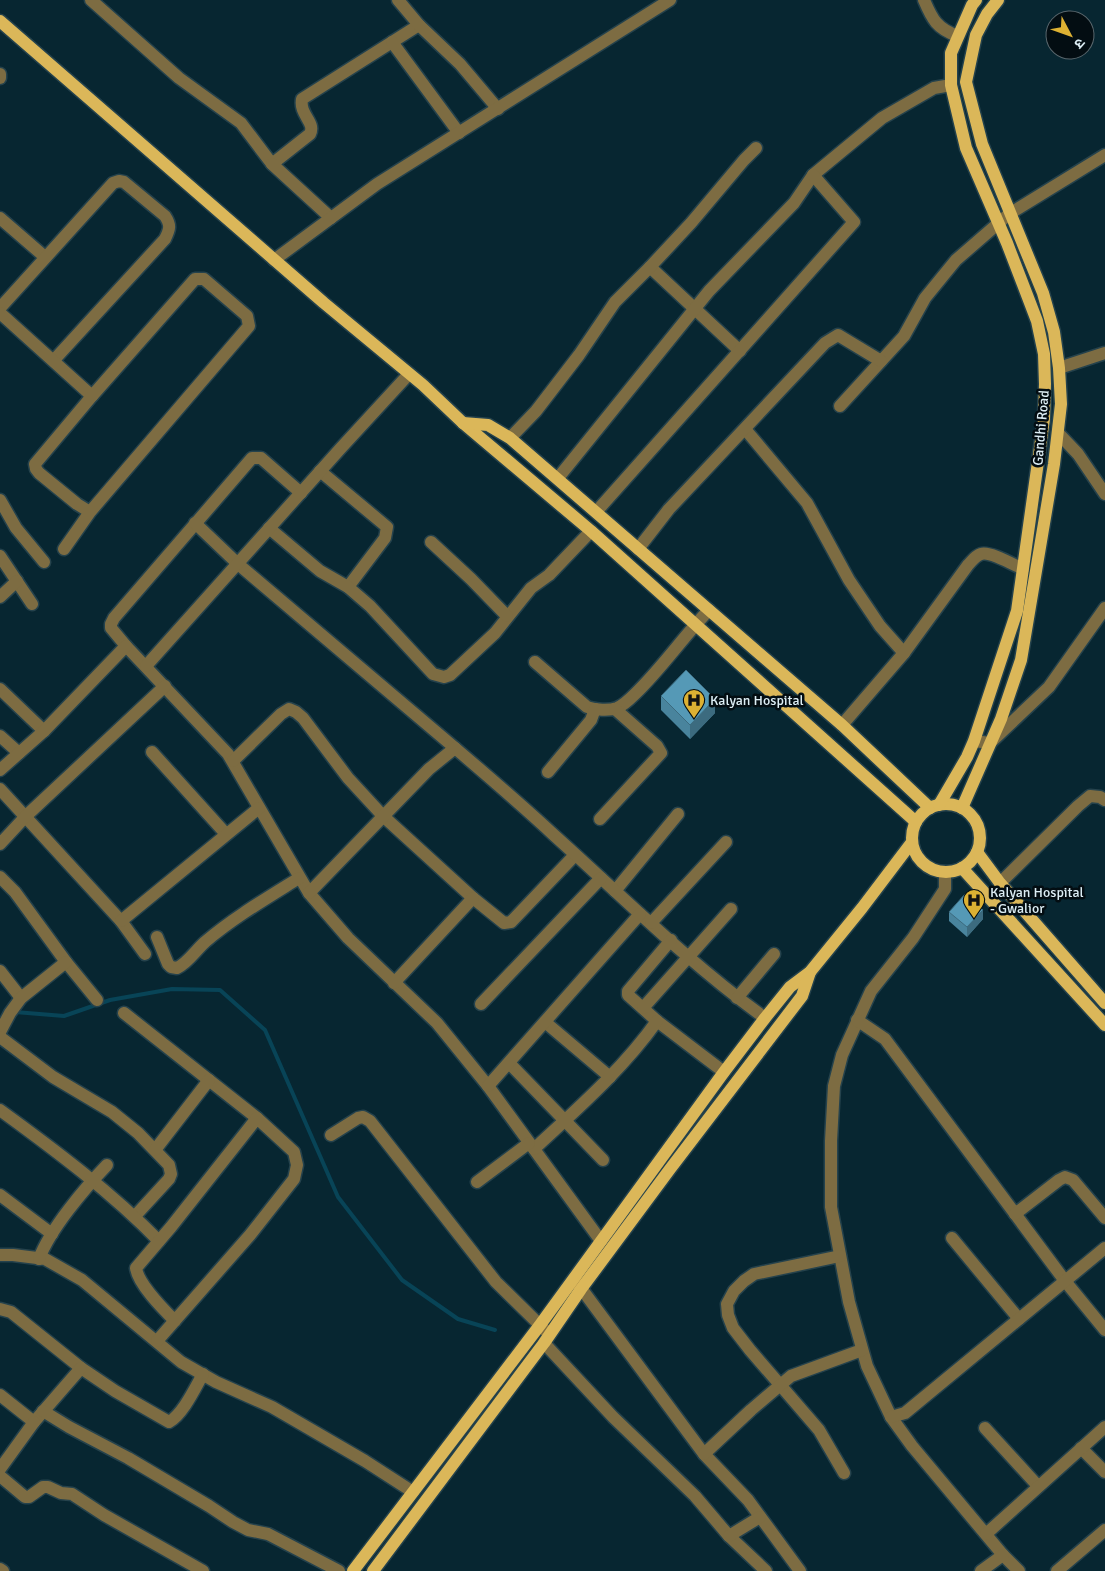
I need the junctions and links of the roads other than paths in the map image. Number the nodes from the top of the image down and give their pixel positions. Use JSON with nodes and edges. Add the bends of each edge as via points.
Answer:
{"nodes":[{"id":1,"x":91,"y":0,"type":"edge"},
{"id":2,"x":398,"y":0,"type":"edge"},
{"id":3,"x":670,"y":0,"type":"edge"},
{"id":4,"x":924,"y":0,"type":"edge"},
{"id":5,"x":976,"y":0,"type":"edge"},
{"id":6,"x":998,"y":0,"type":"edge"},
{"id":7,"x":0,"y":20,"type":"edge"},
{"id":8,"x":419,"y":24,"type":"junction"},
{"id":9,"x":958,"y":36,"type":"junction"},
{"id":10,"x":392,"y":42,"type":"junction"},
{"id":11,"x":0,"y":74,"type":"edge"},
{"id":12,"x":0,"y":78,"type":"edge"},
{"id":13,"x":951,"y":85,"type":"junction"},
{"id":14,"x":498,"y":109,"type":"junction"},
{"id":15,"x":459,"y":133,"type":"junction"},
{"id":16,"x":756,"y":148,"type":"dead end"},
{"id":17,"x":1105,"y":155,"type":"edge"},
{"id":18,"x":272,"y":164,"type":"junction"},
{"id":19,"x":813,"y":175,"type":"junction"},
{"id":20,"x":1009,"y":214,"type":"junction"},
{"id":21,"x":0,"y":218,"type":"edge"},
{"id":22,"x":331,"y":218,"type":"junction"},
{"id":23,"x":998,"y":222,"type":"junction"},
{"id":24,"x":45,"y":257,"type":"junction"},
{"id":25,"x":274,"y":260,"type":"junction"},
{"id":26,"x":650,"y":267,"type":"junction"},
{"id":27,"x":0,"y":308,"type":"edge"},
{"id":28,"x":696,"y":308,"type":"junction"},
{"id":29,"x":0,"y":313,"type":"edge"},
{"id":30,"x":740,"y":351,"type":"junction"},
{"id":31,"x":1105,"y":353,"type":"edge"},
{"id":32,"x":54,"y":360,"type":"junction"},
{"id":33,"x":881,"y":361,"type":"junction"},
{"id":34,"x":1059,"y":368,"type":"junction"},
{"id":35,"x":409,"y":374,"type":"junction"},
{"id":36,"x":92,"y":396,"type":"junction"},
{"id":37,"x":840,"y":406,"type":"dead end"},
{"id":38,"x":463,"y":423,"type":"junction"},
{"id":39,"x":745,"y":429,"type":"junction"},
{"id":40,"x":1058,"y":433,"type":"junction"},
{"id":41,"x":510,"y":438,"type":"junction"},
{"id":42,"x":320,"y":471,"type":"junction"},
{"id":43,"x":558,"y":478,"type":"junction"},
{"id":44,"x":301,"y":493,"type":"junction"},
{"id":45,"x":1105,"y":494,"type":"edge"},
{"id":46,"x":0,"y":500,"type":"edge"},
{"id":47,"x":90,"y":512,"type":"junction"},
{"id":48,"x":596,"y":512,"type":"junction"},
{"id":49,"x":195,"y":523,"type":"junction"},
{"id":50,"x":269,"y":528,"type":"junction"},
{"id":51,"x":591,"y":531,"type":"junction"},
{"id":52,"x":431,"y":542,"type":"dead end"},
{"id":53,"x":64,"y":549,"type":"dead end"},
{"id":54,"x":638,"y":549,"type":"junction"},
{"id":55,"x":0,"y":556,"type":"edge"},
{"id":56,"x":44,"y":562,"type":"dead end"},
{"id":57,"x":238,"y":564,"type":"junction"},
{"id":58,"x":1024,"y":569,"type":"junction"},
{"id":59,"x":17,"y":581,"type":"junction"},
{"id":60,"x":348,"y":587,"type":"junction"},
{"id":61,"x":0,"y":597,"type":"edge"},
{"id":62,"x":32,"y":604,"type":"dead end"},
{"id":63,"x":1105,"y":608,"type":"edge"},
{"id":64,"x":709,"y":610,"type":"junction"},
{"id":65,"x":508,"y":616,"type":"junction"},
{"id":66,"x":695,"y":624,"type":"junction"},
{"id":67,"x":126,"y":646,"type":"junction"},
{"id":68,"x":904,"y":653,"type":"junction"},
{"id":69,"x":535,"y":662,"type":"dead end"},
{"id":70,"x":146,"y":666,"type":"junction"},
{"id":71,"x":165,"y":686,"type":"junction"},
{"id":72,"x":0,"y":689,"type":"edge"},
{"id":73,"x":595,"y":709,"type":"junction"},
{"id":74,"x":615,"y":709,"type":"junction"},
{"id":75,"x":842,"y":725,"type":"junction"},
{"id":76,"x":44,"y":731,"type":"junction"},
{"id":77,"x":0,"y":736,"type":"edge"},
{"id":78,"x":974,"y":741,"type":"junction"},
{"id":79,"x":990,"y":744,"type":"junction"},
{"id":80,"x":455,"y":748,"type":"junction"},
{"id":81,"x":152,"y":752,"type":"dead end"},
{"id":82,"x":19,"y":753,"type":"junction"},
{"id":83,"x":233,"y":761,"type":"junction"},
{"id":84,"x":0,"y":770,"type":"edge"},
{"id":85,"x":548,"y":772,"type":"dead end"},
{"id":86,"x":0,"y":789,"type":"edge"},
{"id":87,"x":1105,"y":800,"type":"edge"},
{"id":88,"x":934,"y":806,"type":"junction"},
{"id":89,"x":259,"y":808,"type":"junction"},
{"id":90,"x":962,"y":808,"type":"junction"},
{"id":91,"x":678,"y":814,"type":"dead end"},
{"id":92,"x":26,"y":816,"type":"junction"},
{"id":93,"x":383,"y":816,"type":"junction"},
{"id":94,"x":600,"y":820,"type":"dead end"},
{"id":95,"x":916,"y":822,"type":"junction"},
{"id":96,"x":226,"y":834,"type":"junction"},
{"id":97,"x":726,"y":842,"type":"dead end"},
{"id":98,"x":912,"y":842,"type":"junction"},
{"id":99,"x":0,"y":844,"type":"edge"},
{"id":100,"x":976,"y":852,"type":"junction"},
{"id":101,"x":575,"y":855,"type":"junction"},
{"id":102,"x":962,"y":868,"type":"junction"},
{"id":103,"x":945,"y":872,"type":"junction"},
{"id":104,"x":0,"y":877,"type":"edge"},
{"id":105,"x":299,"y":878,"type":"junction"},
{"id":106,"x":601,"y":878,"type":"junction"},
{"id":107,"x":1000,"y":883,"type":"junction"},
{"id":108,"x":614,"y":891,"type":"junction"},
{"id":109,"x":309,"y":894,"type":"junction"},
{"id":110,"x":473,"y":898,"type":"junction"},
{"id":111,"x":731,"y":909,"type":"dead end"},
{"id":112,"x":640,"y":914,"type":"junction"},
{"id":113,"x":121,"y":922,"type":"junction"},
{"id":114,"x":651,"y":923,"type":"junction"},
{"id":115,"x":157,"y":937,"type":"dead end"},
{"id":116,"x":670,"y":940,"type":"junction"},
{"id":117,"x":145,"y":954,"type":"dead end"},
{"id":118,"x":774,"y":954,"type":"dead end"},
{"id":119,"x":689,"y":957,"type":"junction"},
{"id":120,"x":66,"y":962,"type":"junction"},
{"id":121,"x":0,"y":971,"type":"edge"},
{"id":122,"x":810,"y":972,"type":"junction"},
{"id":123,"x":394,"y":983,"type":"junction"},
{"id":124,"x":737,"y":998,"type":"junction"},
{"id":125,"x":97,"y":1000,"type":"dead end"},
{"id":126,"x":1105,"y":1003,"type":"edge"},
{"id":127,"x":481,"y":1004,"type":"dead end"},
{"id":128,"x":15,"y":1005,"type":"junction"},
{"id":129,"x":643,"y":1008,"type":"junction"},
{"id":130,"x":124,"y":1013,"type":"dead end"},
{"id":131,"x":765,"y":1018,"type":"junction"},
{"id":132,"x":857,"y":1020,"type":"junction"},
{"id":133,"x":657,"y":1021,"type":"junction"},
{"id":134,"x":545,"y":1022,"type":"junction"},
{"id":135,"x":1105,"y":1025,"type":"edge"},
{"id":136,"x":0,"y":1032,"type":"edge"},
{"id":137,"x":0,"y":1037,"type":"edge"},
{"id":138,"x":509,"y":1063,"type":"junction"},
{"id":139,"x":724,"y":1072,"type":"junction"},
{"id":140,"x":610,"y":1077,"type":"junction"},
{"id":141,"x":209,"y":1080,"type":"junction"},
{"id":142,"x":488,"y":1086,"type":"junction"},
{"id":143,"x":0,"y":1110,"type":"edge"},
{"id":144,"x":257,"y":1118,"type":"junction"},
{"id":145,"x":565,"y":1119,"type":"junction"},
{"id":146,"x":331,"y":1135,"type":"dead end"},
{"id":147,"x":532,"y":1146,"type":"junction"},
{"id":148,"x":155,"y":1150,"type":"junction"},
{"id":149,"x":603,"y":1160,"type":"dead end"},
{"id":150,"x":107,"y":1165,"type":"dead end"},
{"id":151,"x":92,"y":1181,"type":"junction"},
{"id":152,"x":477,"y":1182,"type":"dead end"},
{"id":153,"x":0,"y":1195,"type":"edge"},
{"id":154,"x":1015,"y":1214,"type":"junction"},
{"id":155,"x":135,"y":1216,"type":"junction"},
{"id":156,"x":1105,"y":1218,"type":"edge"},
{"id":157,"x":52,"y":1234,"type":"junction"},
{"id":158,"x":952,"y":1238,"type":"dead end"},
{"id":159,"x":159,"y":1241,"type":"junction"},
{"id":160,"x":601,"y":1241,"type":"junction"},
{"id":161,"x":1105,"y":1248,"type":"edge"},
{"id":162,"x":0,"y":1255,"type":"edge"},
{"id":163,"x":840,"y":1256,"type":"junction"},
{"id":164,"x":39,"y":1259,"type":"junction"},
{"id":165,"x":1065,"y":1281,"type":"junction"},
{"id":166,"x":578,"y":1283,"type":"junction"},
{"id":167,"x":0,"y":1309,"type":"edge"},
{"id":168,"x":1018,"y":1320,"type":"junction"},
{"id":169,"x":175,"y":1321,"type":"junction"},
{"id":170,"x":540,"y":1325,"type":"junction"},
{"id":171,"x":1105,"y":1330,"type":"edge"},
{"id":172,"x":547,"y":1339,"type":"junction"},
{"id":173,"x":156,"y":1341,"type":"junction"},
{"id":174,"x":862,"y":1350,"type":"junction"},
{"id":175,"x":81,"y":1368,"type":"junction"},
{"id":176,"x":203,"y":1374,"type":"junction"},
{"id":177,"x":780,"y":1384,"type":"junction"},
{"id":178,"x":0,"y":1395,"type":"edge"},
{"id":179,"x":43,"y":1410,"type":"junction"},
{"id":180,"x":891,"y":1417,"type":"junction"},
{"id":181,"x":34,"y":1422,"type":"junction"},
{"id":182,"x":1105,"y":1427,"type":"edge"},
{"id":183,"x":985,"y":1428,"type":"dead end"},
{"id":184,"x":1081,"y":1448,"type":"junction"},
{"id":185,"x":704,"y":1454,"type":"junction"},
{"id":186,"x":0,"y":1469,"type":"edge"},
{"id":187,"x":1105,"y":1472,"type":"edge"},
{"id":188,"x":844,"y":1473,"type":"dead end"},
{"id":189,"x":0,"y":1476,"type":"edge"},
{"id":190,"x":1038,"y":1486,"type":"junction"},
{"id":191,"x":413,"y":1492,"type":"junction"},
{"id":192,"x":760,"y":1517,"type":"junction"},
{"id":193,"x":1105,"y":1530,"type":"edge"},
{"id":194,"x":986,"y":1534,"type":"junction"},
{"id":195,"x":729,"y":1536,"type":"junction"},
{"id":196,"x":1003,"y":1555,"type":"junction"},
{"id":197,"x":0,"y":1569,"type":"edge"},
{"id":198,"x":3,"y":1571,"type":"edge"},
{"id":199,"x":203,"y":1571,"type":"edge"},
{"id":200,"x":339,"y":1571,"type":"edge"},
{"id":201,"x":353,"y":1571,"type":"edge"},
{"id":202,"x":373,"y":1571,"type":"edge"},
{"id":203,"x":766,"y":1571,"type":"edge"},
{"id":204,"x":800,"y":1571,"type":"edge"},
{"id":205,"x":981,"y":1571,"type":"edge"},
{"id":206,"x":1019,"y":1571,"type":"edge"},
{"id":207,"x":1057,"y":1571,"type":"edge"}],
"edges":[{"from":1,"to":18,"type":"street","via":[[179,78],[242,123]]},
{"from":2,"to":8,"type":"street"},
{"from":3,"to":14,"type":"street"},
{"from":4,"to":9,"type":"street","via":[[933,21],[948,33]]},
{"from":5,"to":9,"type":"main road"},
{"from":6,"to":20,"type":"main road","name":"Gandhi Road","via":[[976,35],[966,82],[982,144]]},
{"from":7,"to":25,"type":"main road"},
{"from":8,"to":10,"type":"street"},
{"from":8,"to":14,"type":"street","via":[[460,64]]},
{"from":9,"to":13,"type":"main road","via":[[951,52]]},
{"from":10,"to":15,"type":"street"},
{"from":10,"to":18,"type":"street","via":[[302,99],[301,106],[312,130]]},
{"from":11,"to":12,"type":"street"},
{"from":13,"to":19,"type":"street","via":[[934,88],[882,118]]},
{"from":13,"to":23,"type":"main road","via":[[966,148]]},
{"from":14,"to":15,"type":"street"},
{"from":15,"to":22,"type":"street","via":[[376,184]]},
{"from":16,"to":26,"type":"street"},
{"from":17,"to":20,"type":"street"},
{"from":18,"to":22,"type":"street"},
{"from":19,"to":28,"type":"street","via":[[794,203]]},
{"from":19,"to":30,"type":"street","via":[[854,222]]},
{"from":20,"to":23,"type":"street"},
{"from":20,"to":34,"type":"main road","name":"Gandhi Road","via":[[1043,293],[1054,332]]},
{"from":21,"to":24,"type":"street"},
{"from":22,"to":25,"type":"street"},
{"from":23,"to":33,"type":"street","via":[[956,260],[925,298],[904,336]]},
{"from":23,"to":58,"type":"main road","via":[[1037,321],[1044,354],[1044,419]]},
{"from":24,"to":27,"type":"street"},
{"from":24,"to":32,"type":"street","via":[[119,181],[165,216],[170,224],[165,239]]},
{"from":25,"to":35,"type":"main road"},
{"from":26,"to":28,"type":"street"},
{"from":26,"to":41,"type":"street","via":[[615,302],[536,411]]},
{"from":28,"to":30,"type":"street"},
{"from":28,"to":43,"type":"street"},
{"from":29,"to":32,"type":"street"},
{"from":30,"to":48,"type":"street"},
{"from":31,"to":34,"type":"street"},
{"from":32,"to":36,"type":"street"},
{"from":33,"to":37,"type":"street"},
{"from":33,"to":39,"type":"street","via":[[838,336],[825,343]]},
{"from":34,"to":40,"type":"main road","name":"Gandhi Road","via":[[1061,404]]},
{"from":35,"to":38,"type":"main road"},
{"from":35,"to":42,"type":"street"},
{"from":36,"to":47,"type":"street","via":[[35,464],[39,473]]},
{"from":36,"to":47,"type":"street","via":[[195,279],[204,279],[249,320],[247,331]]},
{"from":38,"to":41,"type":"main road","via":[[488,425]]},
{"from":38,"to":51,"type":"main road"},
{"from":39,"to":54,"type":"street","via":[[669,509]]},
{"from":39,"to":68,"type":"street","via":[[807,503],[849,580],[880,626]]},
{"from":40,"to":45,"type":"street","via":[[1078,454]]},
{"from":40,"to":79,"type":"main road","name":"Gandhi Road","via":[[1021,660]]},
{"from":41,"to":43,"type":"main road"},
{"from":42,"to":44,"type":"street"},
{"from":42,"to":60,"type":"street","via":[[387,527],[385,538]]},
{"from":43,"to":48,"type":"main road"},
{"from":44,"to":49,"type":"street","via":[[260,458],[252,458]]},
{"from":44,"to":50,"type":"street"},
{"from":46,"to":56,"type":"street","via":[[16,528]]},
{"from":47,"to":53,"type":"street"},
{"from":48,"to":54,"type":"main road"},
{"from":49,"to":57,"type":"street"},
{"from":49,"to":67,"type":"street","via":[[112,621],[111,628]]},
{"from":50,"to":57,"type":"street"},
{"from":50,"to":60,"type":"street","via":[[320,571]]},
{"from":51,"to":65,"type":"street","via":[[549,575],[531,588]]},
{"from":51,"to":66,"type":"main road"},
{"from":52,"to":65,"type":"street"},
{"from":54,"to":64,"type":"main road"},
{"from":55,"to":59,"type":"street"},
{"from":57,"to":70,"type":"street"},
{"from":57,"to":80,"type":"street"},
{"from":58,"to":68,"type":"street","via":[[989,554],[976,556]]},
{"from":58,"to":78,"type":"main road","via":[[1017,611]]},
{"from":59,"to":61,"type":"street"},
{"from":59,"to":62,"type":"street"},
{"from":60,"to":65,"type":"street","via":[[438,677],[450,675],[495,633]]},
{"from":63,"to":79,"type":"street","via":[[1049,687]]},
{"from":64,"to":66,"type":"street"},
{"from":64,"to":75,"type":"main road"},
{"from":66,"to":74,"type":"street","via":[[647,683]]},
{"from":66,"to":95,"type":"main road"},
{"from":67,"to":70,"type":"street"},
{"from":67,"to":76,"type":"street"},
{"from":68,"to":75,"type":"street"},
{"from":69,"to":73,"type":"street","via":[[587,706]]},
{"from":70,"to":71,"type":"street"},
{"from":71,"to":83,"type":"street"},
{"from":71,"to":92,"type":"street"},
{"from":72,"to":76,"type":"street"},
{"from":73,"to":74,"type":"street"},
{"from":73,"to":85,"type":"street","via":[[592,720]]},
{"from":74,"to":94,"type":"street","via":[[658,746],[660,753]]},
{"from":75,"to":88,"type":"main road"},
{"from":76,"to":82,"type":"street"},
{"from":77,"to":82,"type":"street"},
{"from":78,"to":79,"type":"street"},
{"from":78,"to":88,"type":"main road"},
{"from":79,"to":90,"type":"main road","name":"Gandhi Road"},
{"from":80,"to":93,"type":"street","via":[[429,769]]},
{"from":80,"to":101,"type":"street"},
{"from":81,"to":96,"type":"street"},
{"from":82,"to":84,"type":"street"},
{"from":83,"to":89,"type":"street"},
{"from":83,"to":93,"type":"street","via":[[280,714],[289,710],[296,712]]},
{"from":86,"to":92,"type":"street"},
{"from":87,"to":107,"type":"street","via":[[1090,796]]},
{"from":88,"to":90,"type":"main road"},
{"from":88,"to":95,"type":"main road"},
{"from":89,"to":96,"type":"street"},
{"from":89,"to":105,"type":"street"},
{"from":90,"to":100,"type":"main road","via":[[970,814],[979,832]]},
{"from":91,"to":108,"type":"street"},
{"from":92,"to":99,"type":"street"},
{"from":92,"to":113,"type":"street"},
{"from":93,"to":109,"type":"street"},
{"from":93,"to":110,"type":"street"},
{"from":95,"to":98,"type":"main road"},
{"from":96,"to":113,"type":"street"},
{"from":97,"to":114,"type":"street"},
{"from":98,"to":103,"type":"main road","via":[[920,860]]},
{"from":98,"to":122,"type":"main road"},
{"from":100,"to":102,"type":"main road"},
{"from":100,"to":107,"type":"main road"},
{"from":101,"to":106,"type":"street"},
{"from":101,"to":110,"type":"street","via":[[511,922],[500,921]]},
{"from":102,"to":103,"type":"main road"},
{"from":102,"to":135,"type":"main road"},
{"from":103,"to":132,"type":"street","via":[[945,888],[914,938],[871,991]]},
{"from":104,"to":120,"type":"street","via":[[15,892]]},
{"from":105,"to":109,"type":"street"},
{"from":105,"to":115,"type":"street","via":[[205,942],[176,968],[168,964]]},
{"from":106,"to":108,"type":"street"},
{"from":106,"to":127,"type":"street"},
{"from":107,"to":126,"type":"main road"},
{"from":108,"to":112,"type":"street"},
{"from":109,"to":123,"type":"street"},
{"from":110,"to":123,"type":"street"},
{"from":111,"to":119,"type":"street"},
{"from":112,"to":114,"type":"street"},
{"from":112,"to":134,"type":"street"},
{"from":113,"to":117,"type":"street"},
{"from":114,"to":116,"type":"street"},
{"from":116,"to":119,"type":"street"},
{"from":116,"to":129,"type":"street","via":[[628,991],[628,995]]},
{"from":118,"to":124,"type":"street"},
{"from":119,"to":124,"type":"street"},
{"from":119,"to":129,"type":"street"},
{"from":120,"to":125,"type":"street"},
{"from":120,"to":128,"type":"street"},
{"from":121,"to":128,"type":"street"},
{"from":122,"to":131,"type":"main road","via":[[790,987]]},
{"from":122,"to":166,"type":"main road","via":[[802,996]]},
{"from":123,"to":142,"type":"street","via":[[437,1023]]},
{"from":124,"to":131,"type":"street"},
{"from":128,"to":136,"type":"street"},
{"from":129,"to":133,"type":"street"},
{"from":130,"to":141,"type":"street"},
{"from":131,"to":139,"type":"main road"},
{"from":132,"to":154,"type":"street","via":[[885,1039]]},
{"from":132,"to":163,"type":"street","via":[[842,1055],[834,1086],[831,1207]]},
{"from":133,"to":139,"type":"street"},
{"from":133,"to":140,"type":"street"},
{"from":134,"to":138,"type":"street"},
{"from":134,"to":140,"type":"street"},
{"from":137,"to":148,"type":"street","via":[[53,1076],[112,1112]]},
{"from":138,"to":142,"type":"street"},
{"from":138,"to":145,"type":"street"},
{"from":139,"to":160,"type":"main road"},
{"from":140,"to":145,"type":"street"},
{"from":141,"to":144,"type":"street"},
{"from":141,"to":148,"type":"street"},
{"from":142,"to":147,"type":"street"},
{"from":143,"to":151,"type":"street"},
{"from":144,"to":159,"type":"street"},
{"from":144,"to":169,"type":"street","via":[[294,1152],[297,1165],[294,1179]]},
{"from":145,"to":147,"type":"street"},
{"from":145,"to":149,"type":"street"},
{"from":146,"to":170,"type":"street","via":[[363,1116],[370,1120],[496,1282]]},
{"from":147,"to":152,"type":"street"},
{"from":147,"to":160,"type":"street"},
{"from":148,"to":155,"type":"street","via":[[170,1165],[171,1174]]},
{"from":150,"to":151,"type":"street"},
{"from":151,"to":155,"type":"street"},
{"from":151,"to":157,"type":"street"},
{"from":153,"to":157,"type":"street"},
{"from":154,"to":156,"type":"street","via":[[1065,1177],[1073,1180]]},
{"from":154,"to":165,"type":"street"},
{"from":155,"to":159,"type":"street"},
{"from":157,"to":164,"type":"street"},
{"from":158,"to":168,"type":"street"},
{"from":159,"to":169,"type":"street","via":[[136,1268],[137,1274],[154,1300]]},
{"from":160,"to":166,"type":"main road"},
{"from":161,"to":165,"type":"street"},
{"from":162,"to":164,"type":"street"},
{"from":163,"to":174,"type":"street"},
{"from":163,"to":177,"type":"street","via":[[754,1274],[734,1291],[727,1304],[733,1328]]},
{"from":164,"to":173,"type":"street","via":[[45,1259],[82,1280]]},
{"from":165,"to":168,"type":"street"},
{"from":165,"to":171,"type":"street"},
{"from":166,"to":170,"type":"main road"},
{"from":166,"to":172,"type":"main road"},
{"from":166,"to":185,"type":"street"},
{"from":167,"to":175,"type":"street","via":[[11,1312]]},
{"from":168,"to":180,"type":"street","via":[[905,1413]]},
{"from":169,"to":173,"type":"street"},
{"from":170,"to":172,"type":"street"},
{"from":170,"to":191,"type":"main road"},
{"from":172,"to":195,"type":"street","via":[[613,1418],[700,1502]]},
{"from":172,"to":202,"type":"main road"},
{"from":173,"to":176,"type":"street","via":[[181,1362]]},
{"from":174,"to":177,"type":"street","via":[[791,1376]]},
{"from":174,"to":180,"type":"street"},
{"from":175,"to":176,"type":"street","via":[[169,1422],[187,1402]]},
{"from":175,"to":179,"type":"street"},
{"from":176,"to":191,"type":"street","via":[[272,1407]]},
{"from":177,"to":185,"type":"street"},
{"from":177,"to":188,"type":"street","via":[[819,1430]]},
{"from":178,"to":181,"type":"street"},
{"from":179,"to":181,"type":"street"},
{"from":179,"to":200,"type":"street","via":[[233,1522],[248,1530],[268,1534]]},
{"from":180,"to":194,"type":"street"},
{"from":181,"to":186,"type":"street"},
{"from":182,"to":184,"type":"street"},
{"from":183,"to":190,"type":"street"},
{"from":184,"to":187,"type":"street"},
{"from":184,"to":190,"type":"street"},
{"from":185,"to":192,"type":"street"},
{"from":189,"to":199,"type":"street","via":[[25,1497],[43,1487],[72,1494]]},
{"from":190,"to":194,"type":"street"},
{"from":191,"to":201,"type":"main road"},
{"from":192,"to":195,"type":"street"},
{"from":192,"to":204,"type":"street"},
{"from":193,"to":207,"type":"street"},
{"from":194,"to":196,"type":"street"},
{"from":195,"to":203,"type":"street"},
{"from":196,"to":205,"type":"street"},
{"from":196,"to":206,"type":"street"},
{"from":197,"to":198,"type":"street"}]}
